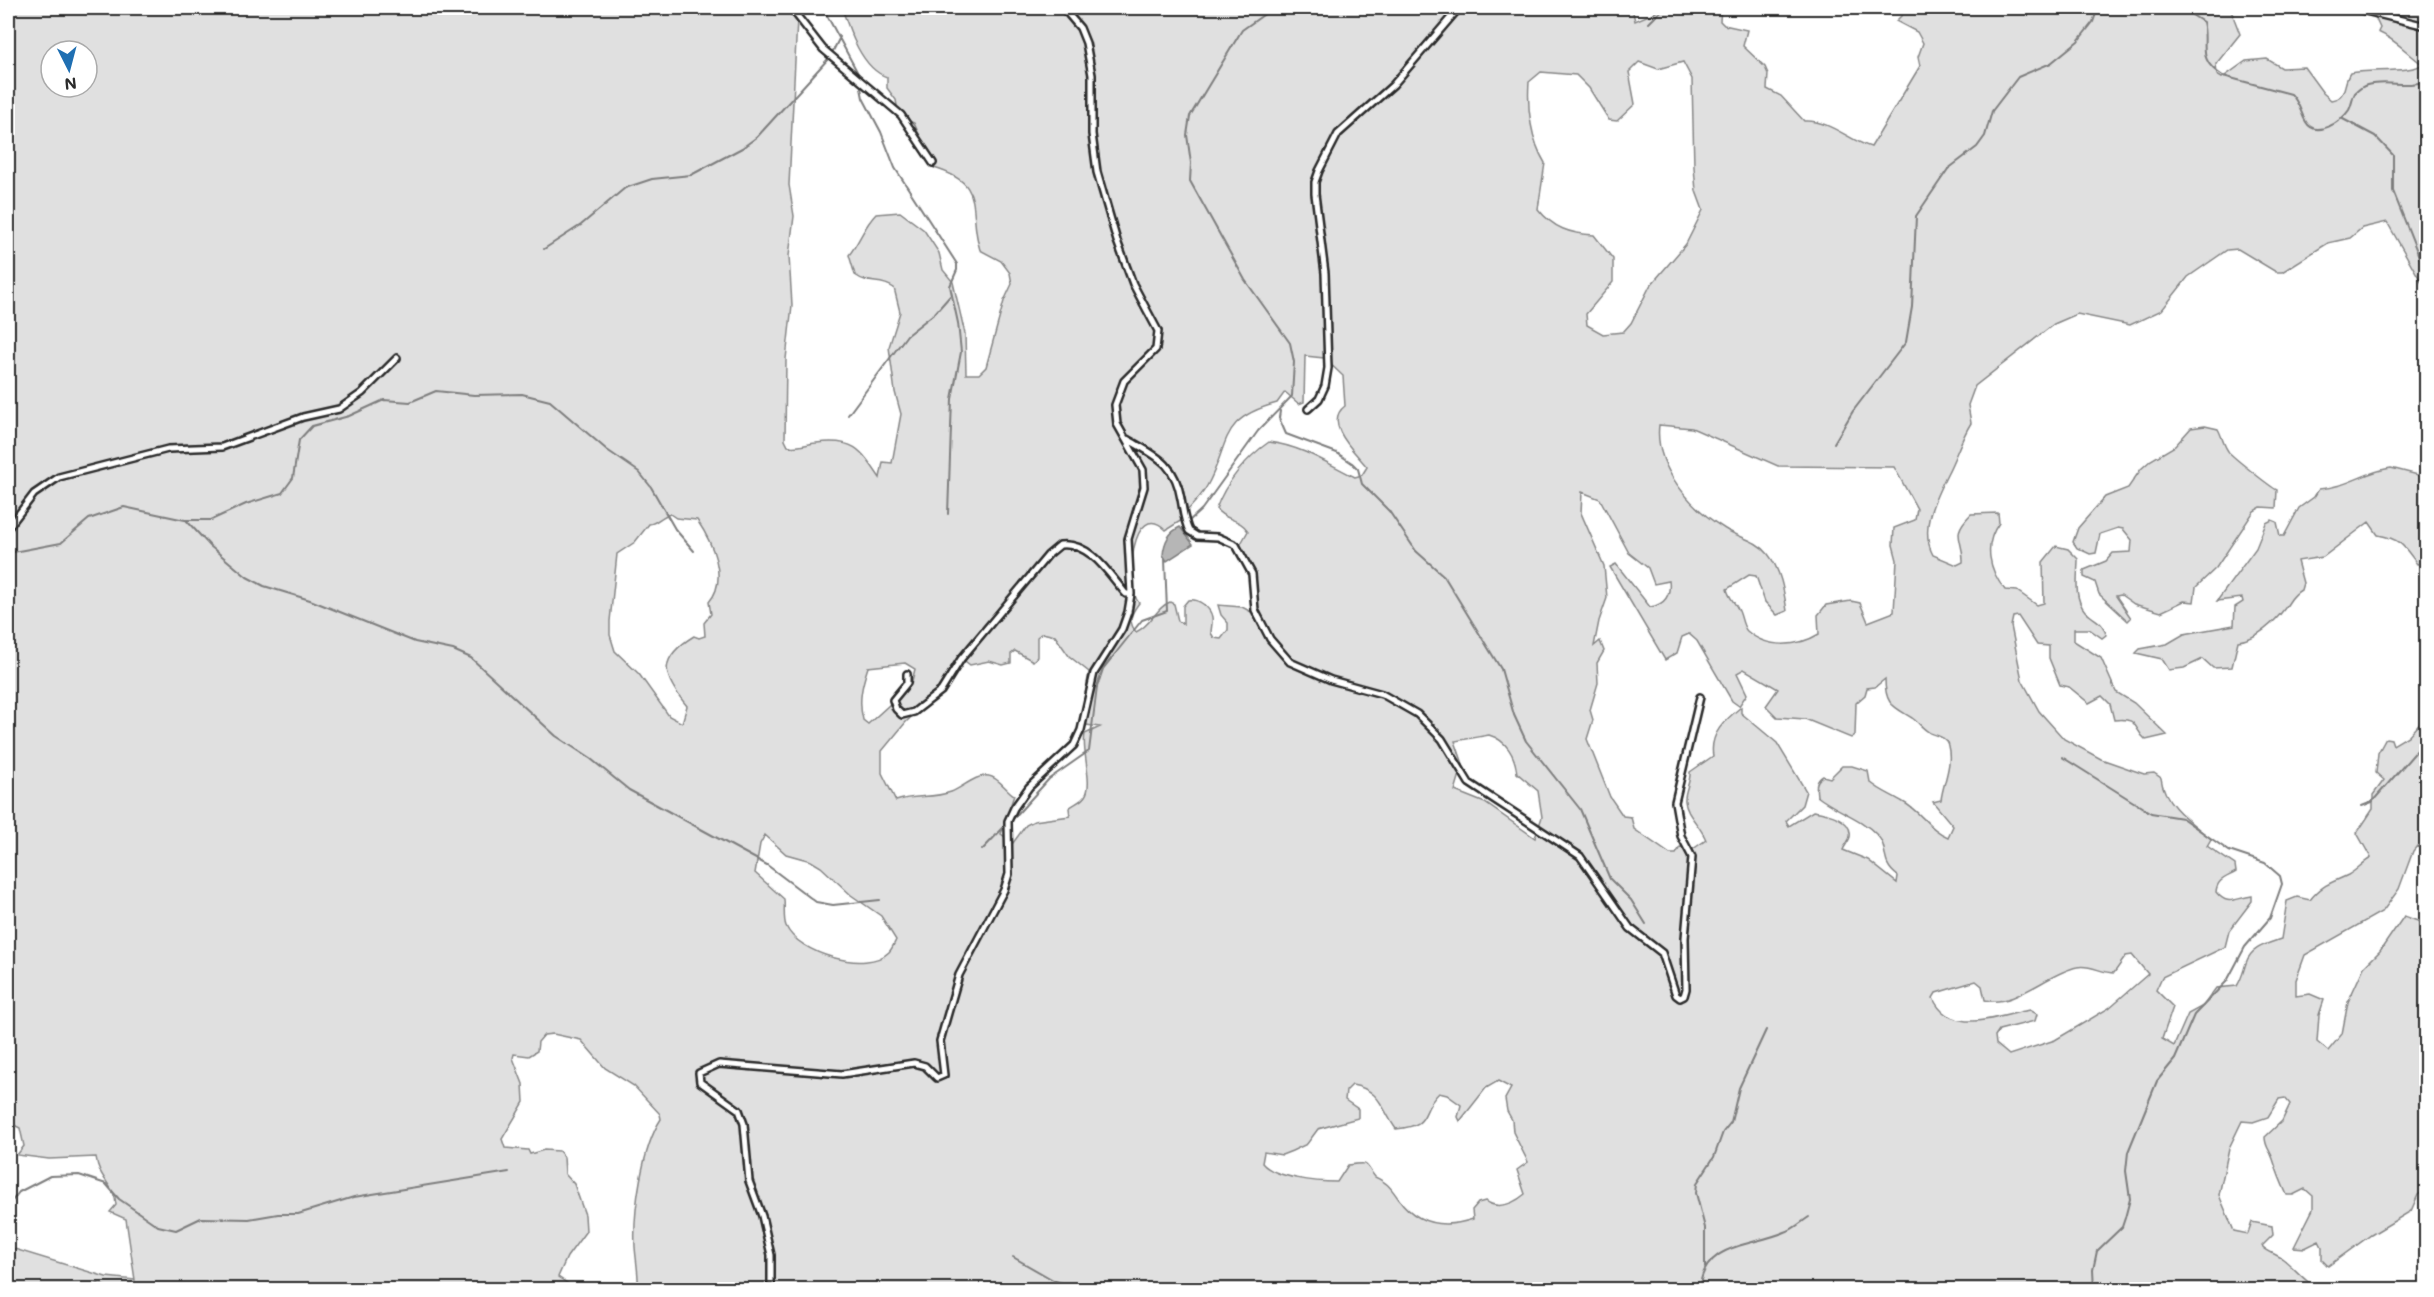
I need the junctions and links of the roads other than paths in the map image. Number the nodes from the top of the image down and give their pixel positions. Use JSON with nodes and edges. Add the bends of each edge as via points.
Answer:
{"nodes":[{"id":1,"x":791,"y":8,"type":"edge"},
{"id":2,"x":1063,"y":8,"type":"edge"},
{"id":3,"x":1459,"y":8,"type":"edge"},
{"id":4,"x":2353,"y":8,"type":"edge"},
{"id":5,"x":2427,"y":26,"type":"edge"},
{"id":6,"x":933,"y":163,"type":"dead end"},
{"id":7,"x":397,"y":358,"type":"dead end"},
{"id":8,"x":1308,"y":409,"type":"dead end"},
{"id":9,"x":1125,"y":438,"type":"junction"},
{"id":10,"x":8,"y":528,"type":"edge"},
{"id":11,"x":1131,"y":594,"type":"junction"},
{"id":12,"x":907,"y":674,"type":"dead end"},
{"id":13,"x":1700,"y":697,"type":"dead end"},
{"id":14,"x":771,"y":1290,"type":"edge"}],
"edges":[{"from":1,"to":6,"type":"street","via":[[823,50],[901,115]]},
{"from":2,"to":9,"type":"street","via":[[1080,28],[1086,43],[1092,75],[1092,134],[1097,172],[1117,241],[1133,284],[1158,331],[1156,349],[1125,381],[1115,401],[1116,419]]},
{"from":3,"to":8,"type":"street","via":[[1393,85],[1338,134],[1319,171],[1315,194],[1325,273],[1328,368],[1322,392]]},
{"from":4,"to":5,"type":"street"},
{"from":7,"to":10,"type":"street","via":[[362,393],[339,409],[303,417],[222,447],[168,449],[63,475],[34,494]]},
{"from":9,"to":11,"type":"street","via":[[1141,465],[1145,482],[1128,539]]},
{"from":9,"to":13,"type":"street","via":[[1172,470],[1189,531],[1236,545],[1251,571],[1255,610],[1278,650],[1307,671],[1382,694],[1426,721],[1469,783],[1580,856],[1630,928],[1662,953],[1680,998],[1686,989],[1685,938],[1692,857],[1681,836],[1675,802]]},
{"from":11,"to":12,"type":"street","via":[[1126,594],[1085,550],[1074,544],[1060,544],[961,659],[940,691],[914,712],[902,716],[893,699],[907,683]]},
{"from":11,"to":14,"type":"street","via":[[1122,629],[1094,673],[1074,745],[1029,787],[1008,821],[1009,874],[959,975],[940,1041],[944,1075],[936,1078],[925,1066],[914,1063],[842,1074],[719,1064],[699,1073],[700,1082],[739,1110],[744,1124],[749,1181],[771,1255]]}]}
